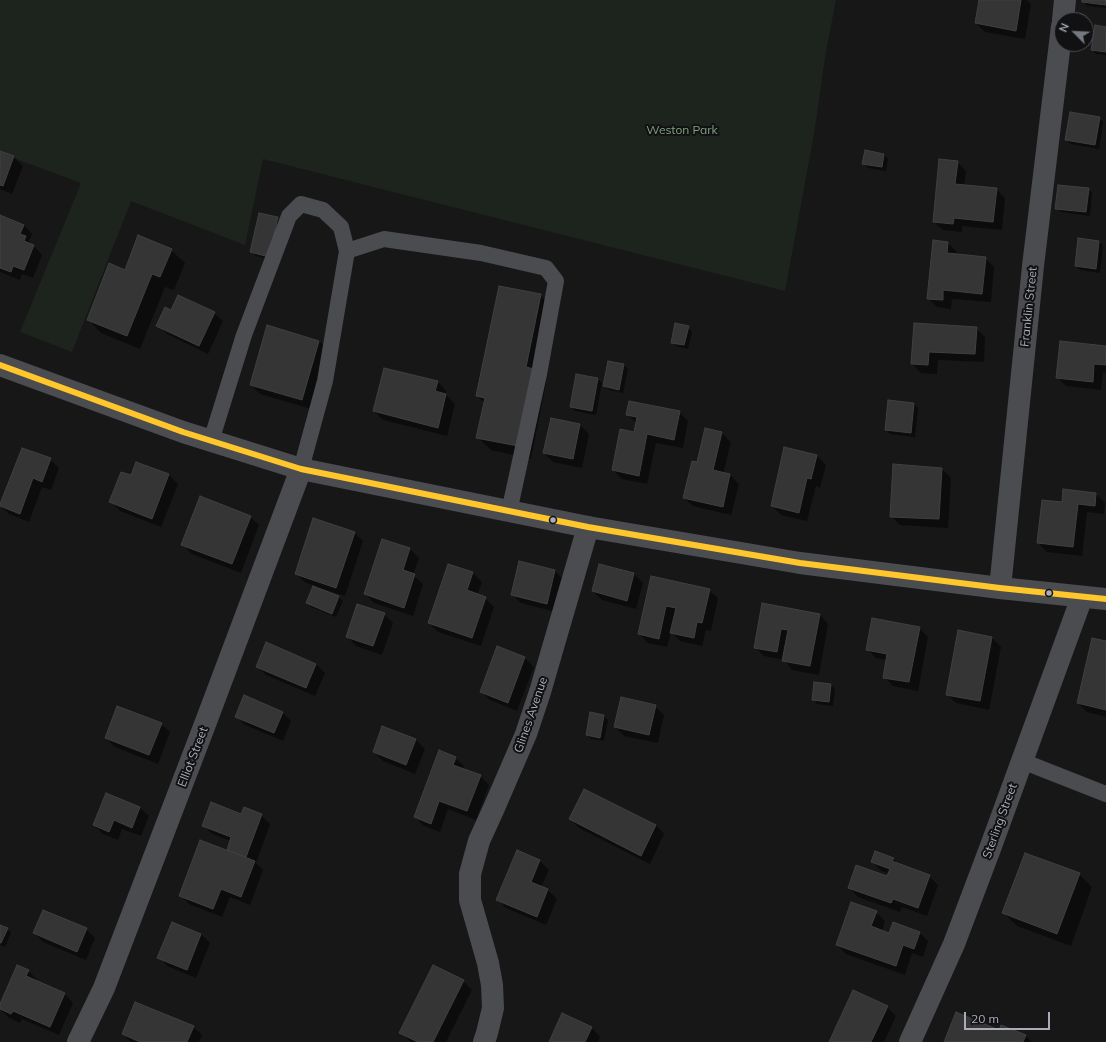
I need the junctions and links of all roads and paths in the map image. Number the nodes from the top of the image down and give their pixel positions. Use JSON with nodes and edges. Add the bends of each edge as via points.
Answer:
{"nodes":[{"id":1,"x":1065,"y":0,"type":"edge"},
{"id":2,"x":1064,"y":12,"type":"edge"},
{"id":3,"x":1059,"y":52,"type":"edge"},
{"id":4,"x":347,"y":251,"type":"junction"},
{"id":5,"x":0,"y":365,"type":"edge"},
{"id":6,"x":211,"y":441,"type":"junction"},
{"id":7,"x":302,"y":469,"type":"junction"},
{"id":8,"x":509,"y":512,"type":"junction"},
{"id":9,"x":588,"y":527,"type":"junction"},
{"id":10,"x":1000,"y":588,"type":"junction"},
{"id":11,"x":1082,"y":597,"type":"junction"},
{"id":12,"x":1106,"y":598,"type":"edge"},
{"id":13,"x":1022,"y":761,"type":"junction"},
{"id":14,"x":1106,"y":794,"type":"edge"},
{"id":15,"x":78,"y":1042,"type":"edge"},
{"id":16,"x":484,"y":1042,"type":"edge"},
{"id":17,"x":910,"y":1042,"type":"edge"}],
"edges":[{"from":1,"to":2,"type":"street"},
{"from":3,"to":10,"type":"street","name":"Franklin Street","via":[[1033,266]]},
{"from":4,"to":6,"type":"lane","via":[[341,228],[323,210],[301,204],[289,216],[244,335]]},
{"from":4,"to":7,"type":"lane","via":[[325,381]]},
{"from":4,"to":8,"type":"lane","via":[[384,239],[392,240],[481,253],[546,268],[556,280],[540,374]]},
{"from":5,"to":6,"type":"street"},
{"from":6,"to":7,"type":"street"},
{"from":7,"to":8,"type":"street"},
{"from":7,"to":15,"type":"street","name":"Elliot Street","via":[[104,988]]},
{"from":8,"to":9,"type":"street"},
{"from":9,"to":10,"type":"street","via":[[800,563]]},
{"from":9,"to":16,"type":"street","name":"Glines Avenue","via":[[526,734],[479,841],[470,874],[470,900],[492,985],[493,1008]]},
{"from":10,"to":11,"type":"street"},
{"from":11,"to":12,"type":"street"},
{"from":11,"to":13,"type":"street","name":"Sterling Street"},
{"from":13,"to":14,"type":"lane"},
{"from":13,"to":17,"type":"street","name":"Sterling Street","via":[[954,944]]}]}
